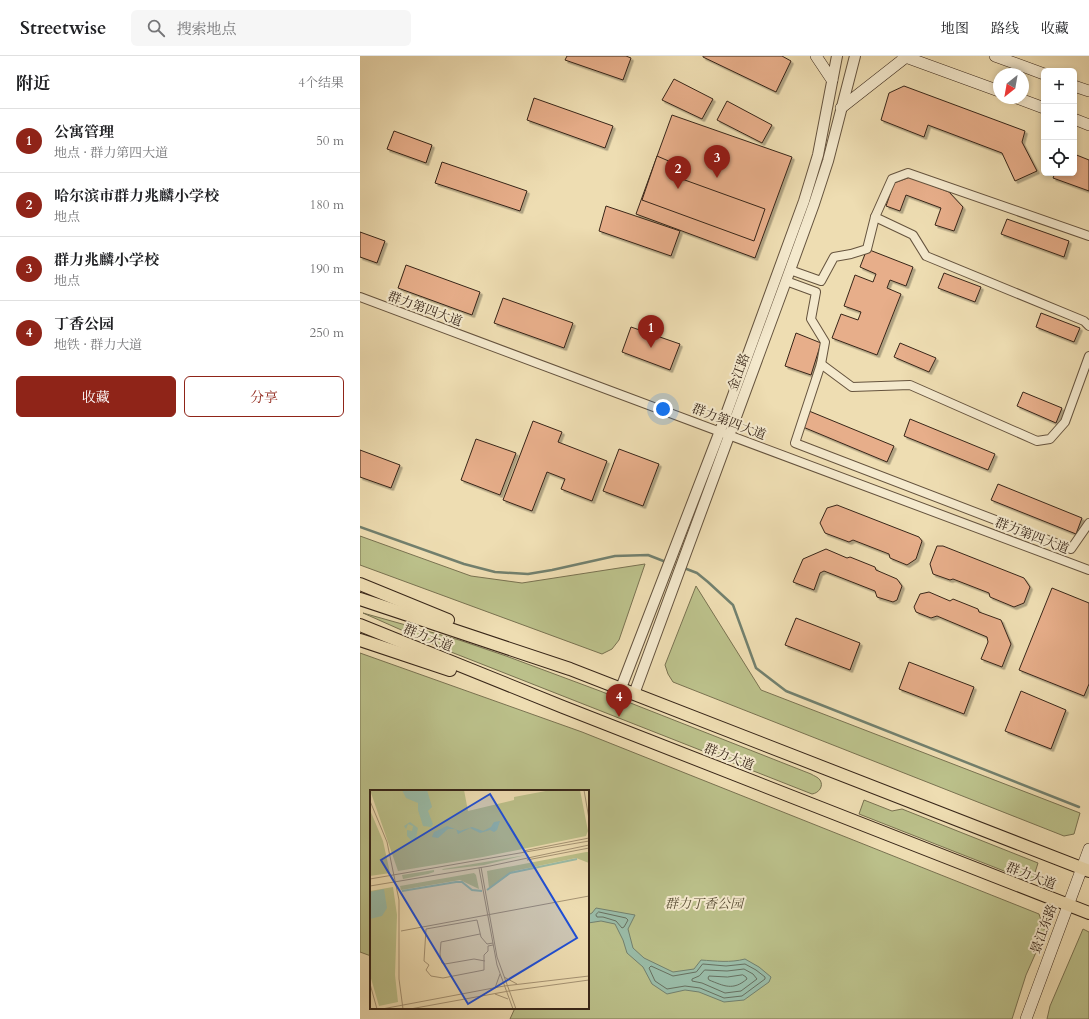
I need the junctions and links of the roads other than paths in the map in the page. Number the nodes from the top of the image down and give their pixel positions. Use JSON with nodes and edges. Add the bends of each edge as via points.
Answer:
{"nodes":[{"id":1,"x":816,"y":56,"type":"edge"},
{"id":2,"x":837,"y":56,"type":"edge"},
{"id":3,"x":856,"y":56,"type":"edge"},
{"id":4,"x":905,"y":56,"type":"edge"},
{"id":5,"x":995,"y":56,"type":"edge"},
{"id":6,"x":1041,"y":73,"type":"edge"},
{"id":7,"x":832,"y":80,"type":"junction"},
{"id":8,"x":1077,"y":87,"type":"edge"},
{"id":9,"x":993,"y":90,"type":"edge"},
{"id":10,"x":1089,"y":91,"type":"edge"},
{"id":11,"x":1029,"y":102,"type":"edge"},
{"id":12,"x":1041,"y":107,"type":"edge"},
{"id":13,"x":841,"y":108,"type":"junction"},
{"id":14,"x":1077,"y":120,"type":"edge"},
{"id":15,"x":1089,"y":125,"type":"edge"},
{"id":16,"x":875,"y":217,"type":"junction"},
{"id":17,"x":1089,"y":236,"type":"edge"},
{"id":18,"x":790,"y":270,"type":"junction"},
{"id":19,"x":786,"y":281,"type":"junction"},
{"id":20,"x":360,"y":297,"type":"edge"},
{"id":21,"x":1089,"y":326,"type":"edge"},
{"id":22,"x":1089,"y":356,"type":"edge"},
{"id":23,"x":821,"y":364,"type":"junction"},
{"id":24,"x":725,"y":433,"type":"junction"},
{"id":25,"x":1089,"y":523,"type":"edge"},
{"id":26,"x":1089,"y":570,"type":"edge"},
{"id":27,"x":360,"y":584,"type":"edge"},
{"id":28,"x":360,"y":599,"type":"edge"},
{"id":29,"x":360,"y":626,"type":"edge"},
{"id":30,"x":360,"y":640,"type":"edge"},
{"id":31,"x":570,"y":669,"type":"junction"},
{"id":32,"x":621,"y":688,"type":"junction"},
{"id":33,"x":634,"y":694,"type":"junction"},
{"id":34,"x":563,"y":707,"type":"junction"},
{"id":35,"x":1089,"y":849,"type":"edge"},
{"id":36,"x":1085,"y":870,"type":"edge"},
{"id":37,"x":1068,"y":905,"type":"junction"},
{"id":38,"x":1089,"y":913,"type":"edge"},
{"id":39,"x":1026,"y":1019,"type":"edge"}],
"edges":[{"from":1,"to":7,"type":"main road"},
{"from":2,"to":7,"type":"street","name":"金江路"},
{"from":3,"to":13,"type":"street","name":"金江路"},
{"from":4,"to":9,"type":"main road"},
{"from":4,"to":13,"type":"main road"},
{"from":5,"to":6,"type":"main road"},
{"from":7,"to":24,"type":"street","name":"金江路","via":[[818,155]]},
{"from":8,"to":10,"type":"main road"},
{"from":11,"to":12,"type":"main road"},
{"from":13,"to":18,"type":"street","name":"金江路","via":[[828,161]]},
{"from":14,"to":15,"type":"main road"},
{"from":16,"to":17,"type":"street","via":[[892,179],[908,173]]},
{"from":16,"to":18,"type":"street","via":[[867,248],[834,257],[821,281]]},
{"from":16,"to":21,"type":"street","via":[[913,235],[926,256],[1084,321]]},
{"from":18,"to":19,"type":"street","name":"金江路"},
{"from":19,"to":23,"type":"street","via":[[816,292],[811,319],[825,342]]},
{"from":19,"to":24,"type":"street","name":"金江路"},
{"from":20,"to":24,"type":"street","name":"群力第四大道"},
{"from":22,"to":23,"type":"street","via":[[1065,422],[1050,439],[1037,441],[910,385],[852,387]]},
{"from":23,"to":25,"type":"street","via":[[795,443],[1071,549]]},
{"from":24,"to":26,"type":"street","name":"群力第四大道"},
{"from":24,"to":32,"type":"street","name":"金江路","via":[[678,540]]},
{"from":24,"to":33,"type":"street","name":"金江路","via":[[689,543]]},
{"from":27,"to":31,"type":"main road"},
{"from":28,"to":31,"type":"main road","name":"群力大道"},
{"from":29,"to":34,"type":"main road","name":"群力大道"},
{"from":30,"to":34,"type":"main road"},
{"from":31,"to":32,"type":"main road","name":"群力大道"},
{"from":32,"to":33,"type":"main road","name":"群力大道"},
{"from":33,"to":36,"type":"main road","name":"群力大道"},
{"from":34,"to":37,"type":"main road","name":"群力大道"},
{"from":35,"to":36,"type":"main road","name":"景江东路"},
{"from":36,"to":37,"type":"main road","name":"景江东路"},
{"from":37,"to":38,"type":"main road","name":"群力大道"},
{"from":37,"to":39,"type":"main road","name":"景江东路"}]}
